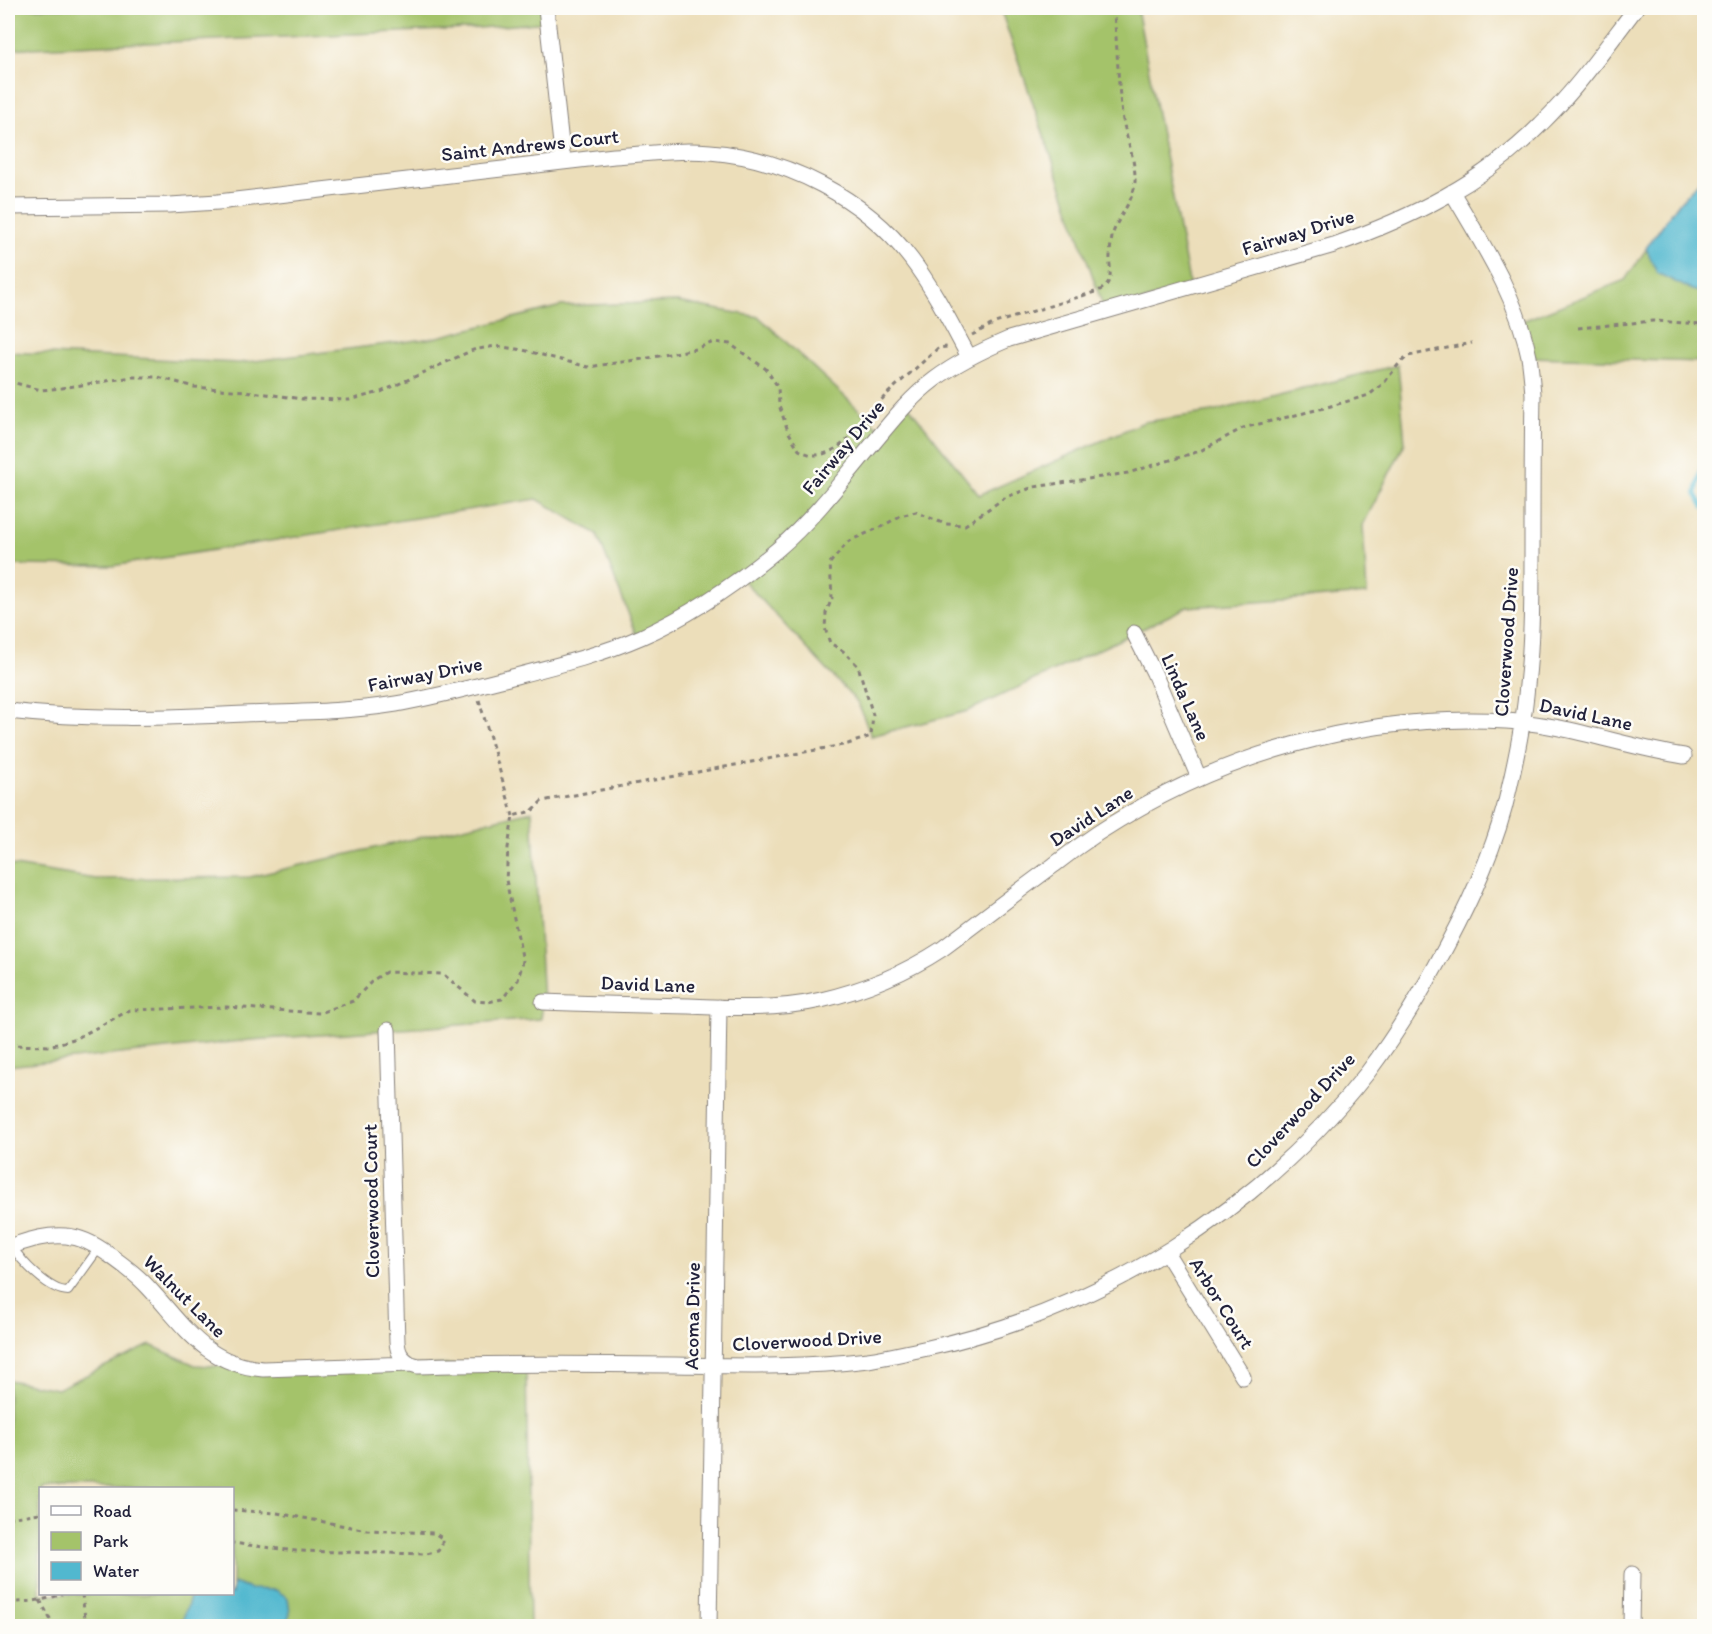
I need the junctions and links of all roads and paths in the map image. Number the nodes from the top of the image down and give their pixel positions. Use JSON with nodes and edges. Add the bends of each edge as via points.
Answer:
{"nodes":[{"id":1,"x":546,"y":8,"type":"edge"},
{"id":2,"x":1113,"y":8,"type":"edge"},
{"id":3,"x":1636,"y":8,"type":"edge"},
{"id":4,"x":562,"y":162,"type":"junction"},
{"id":5,"x":1452,"y":192,"type":"junction"},
{"id":6,"x":8,"y":207,"type":"edge"},
{"id":7,"x":1704,"y":324,"type":"edge"},
{"id":8,"x":1578,"y":328,"type":"dead end"},
{"id":9,"x":973,"y":334,"type":"dead end"},
{"id":10,"x":1472,"y":343,"type":"dead end"},
{"id":11,"x":945,"y":348,"type":"dead end"},
{"id":12,"x":969,"y":357,"type":"junction"},
{"id":13,"x":8,"y":381,"type":"edge"},
{"id":14,"x":1134,"y":633,"type":"dead end"},
{"id":15,"x":475,"y":687,"type":"junction"},
{"id":16,"x":8,"y":711,"type":"edge"},
{"id":17,"x":1522,"y":723,"type":"junction"},
{"id":18,"x":1684,"y":756,"type":"dead end"},
{"id":19,"x":1199,"y":778,"type":"junction"},
{"id":20,"x":513,"y":816,"type":"junction"},
{"id":21,"x":543,"y":1002,"type":"dead end"},
{"id":22,"x":719,"y":1007,"type":"junction"},
{"id":23,"x":388,"y":1030,"type":"dead end"},
{"id":24,"x":8,"y":1046,"type":"edge"},
{"id":25,"x":10,"y":1246,"type":"edge"},
{"id":26,"x":99,"y":1248,"type":"junction"},
{"id":27,"x":1166,"y":1252,"type":"junction"},
{"id":28,"x":411,"y":1364,"type":"junction"},
{"id":29,"x":713,"y":1366,"type":"junction"},
{"id":30,"x":1243,"y":1377,"type":"dead end"},
{"id":31,"x":234,"y":1510,"type":"edge"},
{"id":32,"x":39,"y":1514,"type":"edge"},
{"id":33,"x":8,"y":1518,"type":"edge"},
{"id":34,"x":234,"y":1544,"type":"edge"},
{"id":35,"x":1632,"y":1574,"type":"dead end"},
{"id":36,"x":57,"y":1595,"type":"edge"},
{"id":37,"x":82,"y":1595,"type":"edge"},
{"id":38,"x":40,"y":1600,"type":"junction"},
{"id":39,"x":8,"y":1602,"type":"edge"},
{"id":40,"x":54,"y":1626,"type":"edge"},
{"id":41,"x":89,"y":1626,"type":"edge"},
{"id":42,"x":709,"y":1626,"type":"edge"},
{"id":43,"x":1631,"y":1626,"type":"edge"}],
"edges":[{"from":1,"to":4,"type":"street"},
{"from":2,"to":9,"type":"path","via":[[1122,115],[1135,184],[1113,234],[1109,280],[1098,291],[995,323]]},
{"from":3,"to":5,"type":"street","name":"Fairway Drive","via":[[1540,126],[1504,157]]},
{"from":4,"to":6,"type":"street","name":"Saint Andrews Court","via":[[218,202]]},
{"from":4,"to":12,"type":"street","name":"Saint Andrews Court","via":[[675,151],[711,152],[747,158],[804,177],[866,214],[909,257],[930,286]]},
{"from":5,"to":12,"type":"street","name":"Fairway Drive","via":[[1380,229],[1334,245],[1009,339]]},
{"from":5,"to":17,"type":"street","name":"Cloverwood Drive","via":[[1502,276],[1529,357],[1533,394],[1532,624]]},
{"from":7,"to":8,"type":"path","via":[[1653,321]]},
{"from":10,"to":20,"type":"path","via":[[1408,356],[1369,395],[1243,428],[1200,451],[1128,472],[1035,487],[1006,497],[965,525],[945,524],[916,512],[849,541],[830,563],[832,598],[825,627],[830,643],[858,666],[873,715],[871,736],[848,744],[542,801],[532,811]]},
{"from":11,"to":13,"type":"path","via":[[938,348],[886,396],[852,436],[838,447],[812,455],[799,450],[788,431],[779,405],[778,387],[766,369],[730,344],[714,342],[695,349],[588,367],[496,346],[473,350],[381,392],[349,400],[194,387],[158,377],[41,390]]},
{"from":12,"to":15,"type":"street","name":"Fairway Drive","via":[[907,404],[790,537],[702,605],[638,638]]},
{"from":14,"to":19,"type":"street","name":"Linda Lane"},
{"from":15,"to":16,"type":"street","name":"Fairway Drive","via":[[394,704],[312,711],[117,718]]},
{"from":15,"to":20,"type":"path"},
{"from":17,"to":18,"type":"street","name":"David Lane"},
{"from":17,"to":19,"type":"street","name":"David Lane","via":[[1456,721],[1374,728],[1257,756]]},
{"from":17,"to":27,"type":"street","name":"Cloverwood Drive","via":[[1508,792],[1486,861],[1462,916],[1403,1022],[1368,1071],[1295,1151],[1221,1215]]},
{"from":19,"to":22,"type":"street","name":"David Lane","via":[[1096,834],[942,949],[897,975],[820,1001]]},
{"from":20,"to":24,"type":"path","via":[[506,880],[523,961],[518,980],[502,999],[475,1001],[443,974],[386,972],[353,1001],[321,1013],[227,1007],[130,1010],[77,1038],[50,1046]]},
{"from":21,"to":22,"type":"street","name":"David Lane"},
{"from":22,"to":29,"type":"street","name":"Acoma Drive"},
{"from":23,"to":28,"type":"street","name":"Cloverwood Court","via":[[397,1342],[402,1359]]},
{"from":25,"to":26,"type":"street","name":"Walnut Lane","via":[[59,1236],[80,1238]]},
{"from":25,"to":26,"type":"lane","via":[[51,1285],[64,1291],[74,1285]]},
{"from":26,"to":28,"type":"street","name":"Walnut Lane","via":[[131,1270],[188,1331],[227,1361],[263,1369]]},
{"from":27,"to":29,"type":"street","name":"Cloverwood Drive","via":[[1052,1310],[949,1343],[866,1360]]},
{"from":27,"to":30,"type":"street","name":"Arbor Court"},
{"from":28,"to":29,"type":"street","name":"Cloverwood Drive"},
{"from":29,"to":42,"type":"street","name":"Acoma Drive"},
{"from":31,"to":34,"type":"path","via":[[277,1513],[367,1530],[435,1533],[442,1538],[442,1545],[438,1551],[427,1554],[405,1554],[296,1551]]},
{"from":32,"to":33,"type":"path"},
{"from":35,"to":43,"type":"street"},
{"from":36,"to":38,"type":"path"},
{"from":37,"to":41,"type":"path"},
{"from":38,"to":39,"type":"path"},
{"from":38,"to":40,"type":"path"}]}
